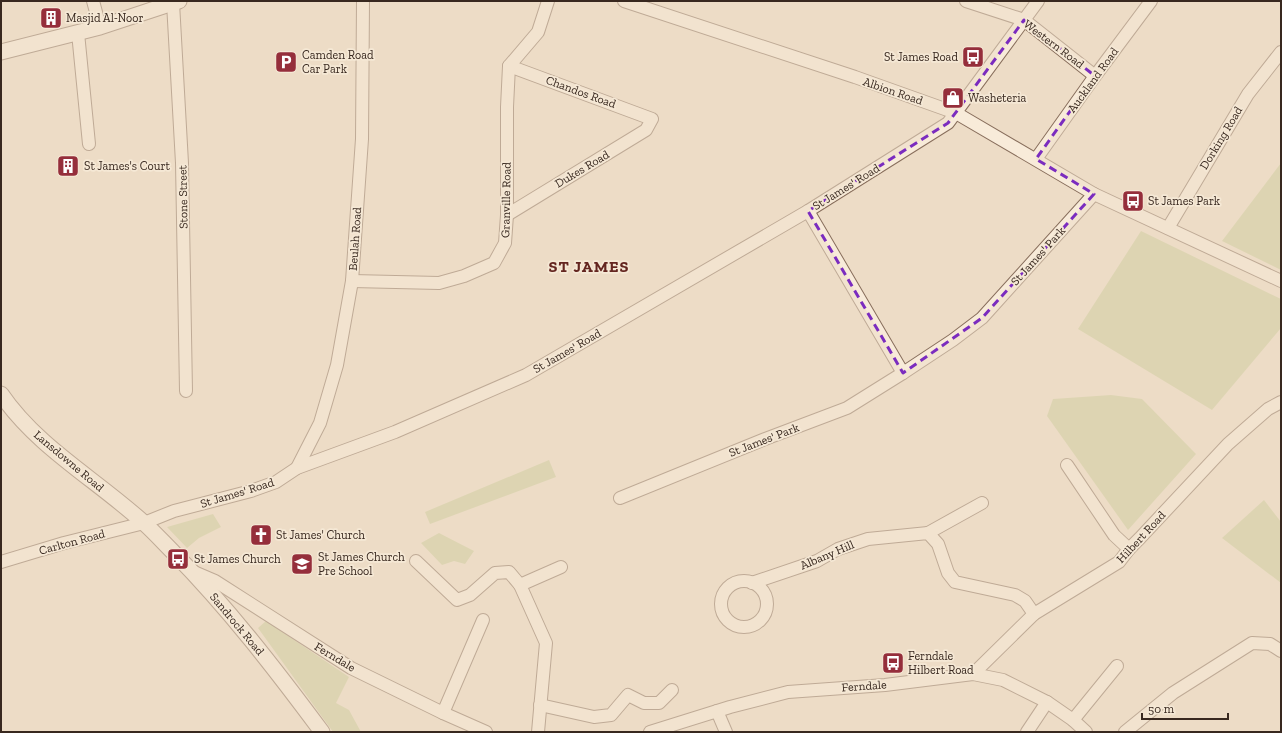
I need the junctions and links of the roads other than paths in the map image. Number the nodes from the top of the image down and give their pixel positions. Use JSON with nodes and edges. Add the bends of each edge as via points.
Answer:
{"nodes":[{"id":1,"x":93,"y":1,"type":"edge"},
{"id":2,"x":363,"y":1,"type":"edge"},
{"id":3,"x":548,"y":1,"type":"edge"},
{"id":4,"x":624,"y":1,"type":"edge"},
{"id":5,"x":966,"y":1,"type":"edge"},
{"id":6,"x":1038,"y":1,"type":"edge"},
{"id":7,"x":1151,"y":1,"type":"edge"},
{"id":8,"x":176,"y":2,"type":"edge"},
{"id":9,"x":1024,"y":20,"type":"junction"},
{"id":10,"x":100,"y":27,"type":"junction"},
{"id":11,"x":78,"y":33,"type":"junction"},
{"id":12,"x":1,"y":52,"type":"edge"},
{"id":13,"x":1281,"y":52,"type":"edge"},
{"id":14,"x":509,"y":66,"type":"junction"},
{"id":15,"x":1096,"y":76,"type":"junction"},
{"id":16,"x":956,"y":113,"type":"junction"},
{"id":17,"x":652,"y":119,"type":"joint"},
{"id":18,"x":89,"y":144,"type":"dead end"},
{"id":19,"x":1036,"y":159,"type":"junction"},
{"id":20,"x":1094,"y":194,"type":"junction"},
{"id":21,"x":808,"y":211,"type":"junction"},
{"id":22,"x":507,"y":215,"type":"junction"},
{"id":23,"x":1168,"y":228,"type":"junction"},
{"id":24,"x":352,"y":281,"type":"junction"},
{"id":25,"x":1281,"y":281,"type":"edge"},
{"id":26,"x":903,"y":373,"type":"junction"},
{"id":27,"x":186,"y":391,"type":"dead end"},
{"id":28,"x":1,"y":394,"type":"edge"},
{"id":29,"x":1281,"y":402,"type":"edge"},
{"id":30,"x":1067,"y":465,"type":"dead end"},
{"id":31,"x":297,"y":468,"type":"junction"},
{"id":32,"x":620,"y":498,"type":"dead end"},
{"id":33,"x":982,"y":503,"type":"dead end"},
{"id":34,"x":144,"y":523,"type":"junction"},
{"id":35,"x":928,"y":533,"type":"junction"},
{"id":36,"x":1129,"y":549,"type":"junction"},
{"id":37,"x":416,"y":561,"type":"dead end"},
{"id":38,"x":1,"y":562,"type":"edge"},
{"id":39,"x":561,"y":567,"type":"dead end"},
{"id":40,"x":191,"y":571,"type":"junction"},
{"id":41,"x":752,"y":583,"type":"dead end"},
{"id":42,"x":520,"y":585,"type":"junction"},
{"id":43,"x":1034,"y":614,"type":"junction"},
{"id":44,"x":483,"y":620,"type":"dead end"},
{"id":45,"x":1281,"y":651,"type":"edge"},
{"id":46,"x":1117,"y":666,"type":"dead end"},
{"id":47,"x":973,"y":674,"type":"junction"},
{"id":48,"x":672,"y":690,"type":"dead end"},
{"id":49,"x":1047,"y":702,"type":"junction"},
{"id":50,"x":540,"y":705,"type":"junction"},
{"id":51,"x":717,"y":711,"type":"junction"},
{"id":52,"x":443,"y":713,"type":"junction"},
{"id":53,"x":1073,"y":720,"type":"junction"},
{"id":54,"x":322,"y":732,"type":"edge"},
{"id":55,"x":486,"y":732,"type":"edge"},
{"id":56,"x":538,"y":732,"type":"edge"},
{"id":57,"x":650,"y":732,"type":"edge"},
{"id":58,"x":726,"y":732,"type":"edge"},
{"id":59,"x":1027,"y":732,"type":"edge"},
{"id":60,"x":1086,"y":732,"type":"edge"},
{"id":61,"x":1125,"y":732,"type":"edge"}],
"edges":[{"from":1,"to":10,"type":"street"},
{"from":2,"to":24,"type":"street","name":"Beulah Road","via":[[362,139]]},
{"from":3,"to":14,"type":"street","via":[[538,32]]},
{"from":4,"to":16,"type":"street","name":"Albion Road"},
{"from":5,"to":9,"type":"street","name":"Western Road"},
{"from":6,"to":9,"type":"street"},
{"from":7,"to":15,"type":"street","name":"Auckland Road"},
{"from":8,"to":10,"type":"street"},
{"from":8,"to":27,"type":"street","name":"Stone Street"},
{"from":9,"to":15,"type":"street","name":"Western Road"},
{"from":9,"to":16,"type":"street"},
{"from":10,"to":11,"type":"street"},
{"from":11,"to":12,"type":"street"},
{"from":11,"to":18,"type":"street"},
{"from":13,"to":23,"type":"street","name":"Dorking Road","via":[[1248,94]]},
{"from":14,"to":17,"type":"street","name":"Chandos Road"},
{"from":14,"to":22,"type":"street","name":"Granville Road"},
{"from":15,"to":19,"type":"street","name":"Auckland Road"},
{"from":16,"to":19,"type":"street","name":"Albion Road"},
{"from":16,"to":21,"type":"street","name":"St James' Road","via":[[948,123]]},
{"from":17,"to":22,"type":"street","name":"Dukes Road","via":[[646,130]]},
{"from":19,"to":20,"type":"street","name":"Albion Road"},
{"from":20,"to":23,"type":"street","name":"Albion Road"},
{"from":20,"to":26,"type":"street","name":"St James' Park","via":[[982,318]]},
{"from":21,"to":26,"type":"street"},
{"from":21,"to":31,"type":"street","name":"St James' Road","via":[[526,375],[395,432]]},
{"from":22,"to":24,"type":"street","name":"Granville Road","via":[[505,243],[494,263],[464,276],[439,283]]},
{"from":23,"to":25,"type":"street","name":"Albion Road"},
{"from":24,"to":31,"type":"street","name":"Beulah Road","via":[[337,365],[320,423]]},
{"from":26,"to":32,"type":"street","name":"St James' Park","via":[[847,408]]},
{"from":28,"to":34,"type":"street","name":"Lansdowne Road","via":[[12,411],[41,439]]},
{"from":29,"to":36,"type":"street","name":"Hilbert Road","via":[[1228,444]]},
{"from":30,"to":36,"type":"street","via":[[1114,535]]},
{"from":31,"to":34,"type":"street","name":"St James' Road","via":[[276,482],[251,491],[174,511]]},
{"from":33,"to":35,"type":"street","name":"Albany Hill"},
{"from":34,"to":38,"type":"street","name":"Carlton Road"},
{"from":34,"to":40,"type":"street","name":"Sandrock Road"},
{"from":35,"to":41,"type":"street","name":"Albany Hill","via":[[868,540]]},
{"from":35,"to":43,"type":"street","via":[[938,544],[948,573],[955,582],[1015,595],[1025,601]]},
{"from":36,"to":43,"type":"street","name":"Hilbert Road","via":[[1119,562]]},
{"from":37,"to":42,"type":"street","via":[[457,600],[470,595],[495,573],[510,572]]},
{"from":39,"to":42,"type":"street"},
{"from":40,"to":52,"type":"street","name":"Ferndale","via":[[214,581],[351,668]]},
{"from":40,"to":54,"type":"street","name":"Sandrock Road","via":[[277,671]]},
{"from":42,"to":50,"type":"street","via":[[546,643]]},
{"from":43,"to":47,"type":"street","name":"Hilbert Road"},
{"from":44,"to":52,"type":"street"},
{"from":45,"to":61,"type":"street","via":[[1270,644],[1252,643],[1173,693]]},
{"from":46,"to":53,"type":"street"},
{"from":47,"to":49,"type":"street","name":"Ferndale","via":[[1003,680]]},
{"from":47,"to":51,"type":"street","name":"Ferndale","via":[[885,685],[788,692]]},
{"from":48,"to":50,"type":"street","via":[[659,703],[644,703],[628,695],[611,715],[594,717]]},
{"from":49,"to":53,"type":"street","name":"Ferndale"},
{"from":49,"to":59,"type":"street"},
{"from":50,"to":56,"type":"street"},
{"from":51,"to":57,"type":"street","name":"Ferndale"},
{"from":51,"to":58,"type":"street"},
{"from":52,"to":55,"type":"street","name":"Ferndale"},
{"from":53,"to":60,"type":"street","name":"Ferndale"}]}
